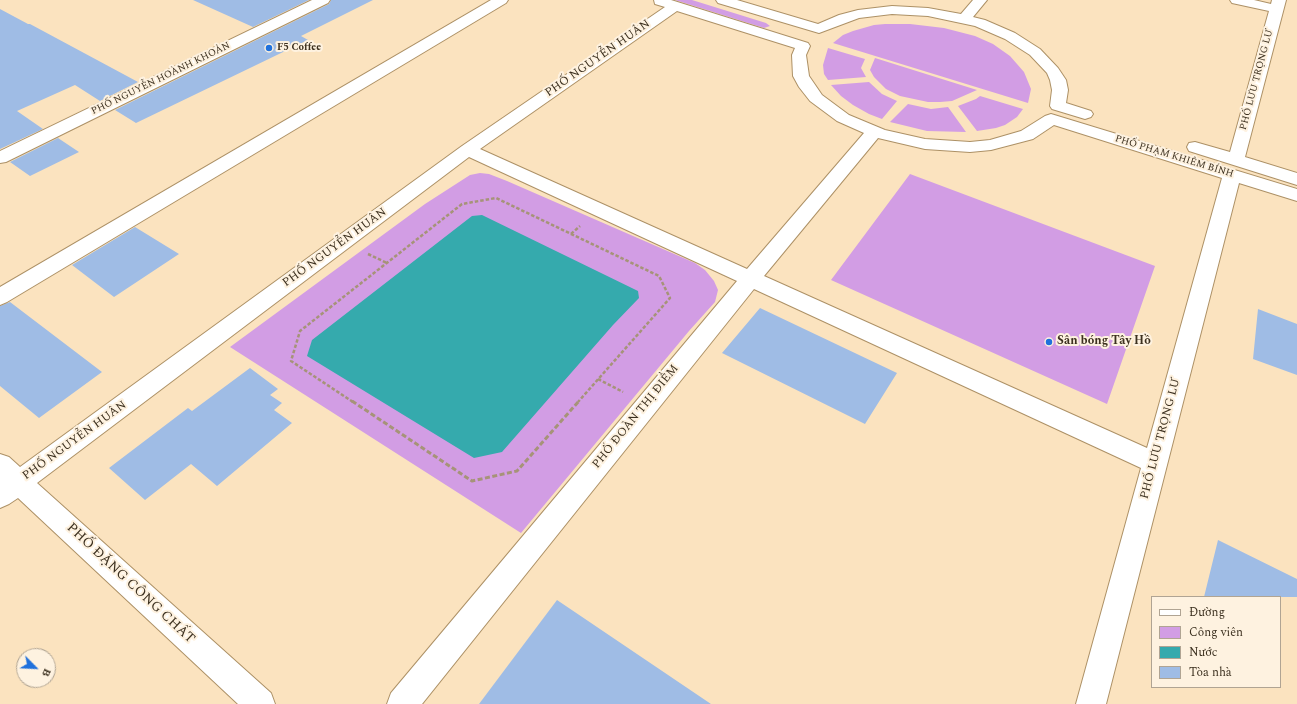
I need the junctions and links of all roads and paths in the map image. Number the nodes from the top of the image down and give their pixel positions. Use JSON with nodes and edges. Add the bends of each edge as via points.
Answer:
{"nodes":[{"id":1,"x":323,"y":0,"type":"edge"},
{"id":2,"x":501,"y":0,"type":"edge"},
{"id":3,"x":723,"y":0,"type":"edge"},
{"id":4,"x":980,"y":0,"type":"edge"},
{"id":5,"x":1237,"y":0,"type":"edge"},
{"id":6,"x":666,"y":3,"type":"edge"},
{"id":7,"x":1278,"y":5,"type":"edge"},
{"id":8,"x":964,"y":19,"type":"junction"},
{"id":9,"x":1055,"y":112,"type":"junction"},
{"id":10,"x":874,"y":132,"type":"junction"},
{"id":11,"x":468,"y":150,"type":"junction"},
{"id":12,"x":0,"y":158,"type":"edge"},
{"id":13,"x":1234,"y":168,"type":"junction"},
{"id":14,"x":1297,"y":179,"type":"edge"},
{"id":15,"x":1297,"y":195,"type":"edge"},
{"id":16,"x":368,"y":254,"type":"dead end"},
{"id":17,"x":387,"y":263,"type":"junction"},
{"id":18,"x":750,"y":278,"type":"junction"},
{"id":19,"x":0,"y":296,"type":"edge"},
{"id":20,"x":598,"y":379,"type":"junction"},
{"id":21,"x":624,"y":393,"type":"dead end"},
{"id":22,"x":1155,"y":463,"type":"junction"},
{"id":23,"x":6,"y":481,"type":"edge"},
{"id":24,"x":260,"y":704,"type":"edge"},
{"id":25,"x":402,"y":704,"type":"edge"},
{"id":26,"x":1091,"y":704,"type":"edge"}],
"edges":[{"from":1,"to":12,"type":"street","name":"PHỐ NGUYỄN HOÀNH KHOẢN"},
{"from":2,"to":19,"type":"street"},
{"from":3,"to":8,"type":"street","via":[[819,29],[858,14],[892,10],[928,12]]},
{"from":4,"to":8,"type":"street"},
{"from":5,"to":7,"type":"street"},
{"from":6,"to":10,"type":"street","via":[[803,46],[799,65],[801,76],[811,92],[843,118]]},
{"from":6,"to":11,"type":"street","name":"PHỐ NGUYỄN HUÂN"},
{"from":7,"to":13,"type":"street","name":"PHỐ LƯU TRỌNG LƯ"},
{"from":8,"to":9,"type":"street","via":[[996,29],[1035,52],[1058,80],[1060,90]]},
{"from":9,"to":10,"type":"street","via":[[1041,127],[1027,135],[991,145],[970,147],[925,144]]},
{"from":9,"to":13,"type":"street","name":"PHỐ PHẠM KHIÊM BÍNH"},
{"from":10,"to":18,"type":"street","name":"PHỐ ĐOÀN THỊ ĐIỂM"},
{"from":11,"to":18,"type":"street"},
{"from":11,"to":23,"type":"street","name":"PHỐ NGUYỄN HUÂN"},
{"from":13,"to":14,"type":"street","name":"PHỐ PHẠM KHIÊM BÍNH"},
{"from":13,"to":15,"type":"street","name":"PHỐ PHẠM KHIÊM BÍNH"},
{"from":13,"to":22,"type":"street","name":"PHỐ LƯU TRỌNG LƯ"},
{"from":16,"to":17,"type":"path"},
{"from":17,"to":20,"type":"path","via":[[462,204],[496,198],[659,276],[670,298]]},
{"from":17,"to":20,"type":"path","via":[[300,331],[291,362],[472,481],[517,471]]},
{"from":18,"to":22,"type":"street"},
{"from":18,"to":25,"type":"street","name":"PHỐ ĐOÀN THỊ ĐIỂM"},
{"from":20,"to":21,"type":"path"},
{"from":22,"to":26,"type":"street","name":"PHỐ LƯU TRỌNG LƯ"},
{"from":23,"to":24,"type":"street","name":"PHỐ ĐẶNG CÔNG CHẤT"}]}
